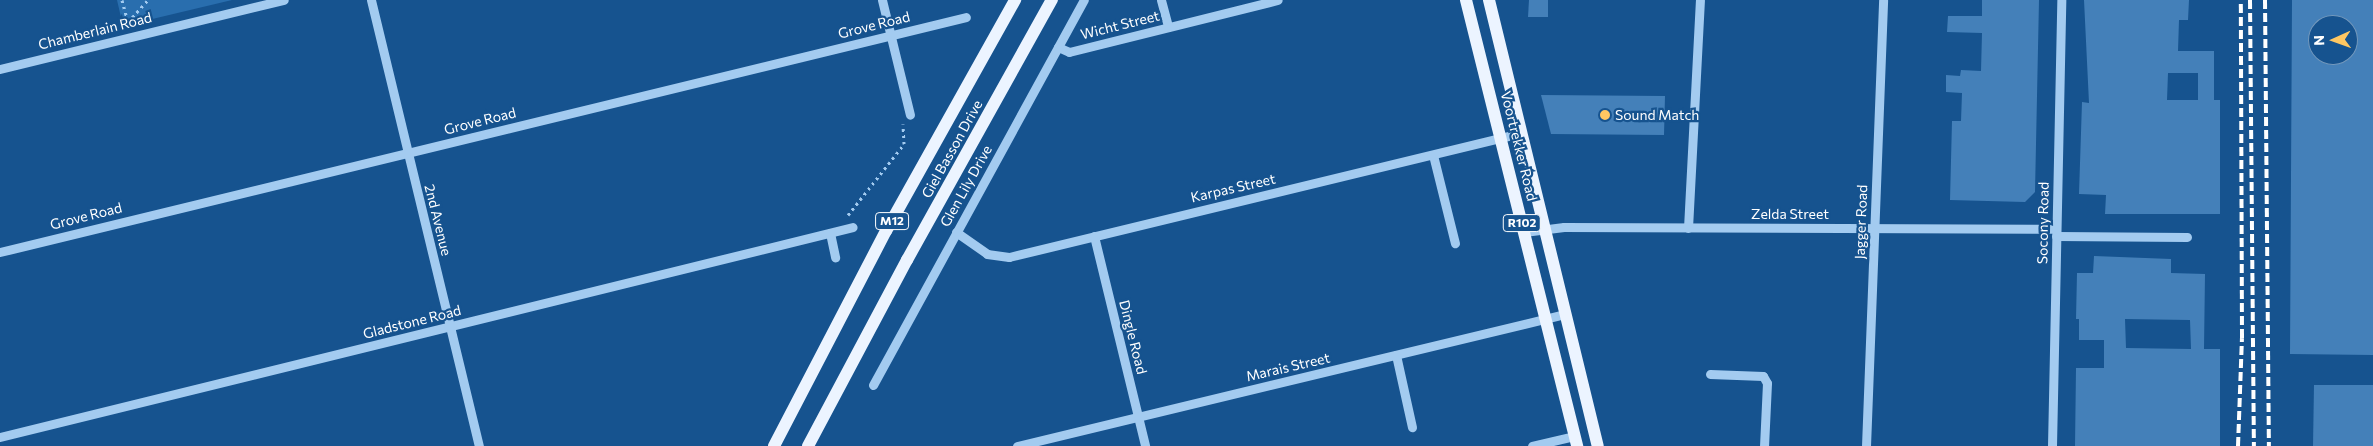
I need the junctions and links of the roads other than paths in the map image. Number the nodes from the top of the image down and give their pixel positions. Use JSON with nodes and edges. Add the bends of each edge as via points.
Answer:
{"nodes":[{"id":1,"x":284,"y":0,"type":"edge"},
{"id":2,"x":371,"y":0,"type":"edge"},
{"id":3,"x":882,"y":0,"type":"edge"},
{"id":4,"x":1015,"y":0,"type":"edge"},
{"id":5,"x":1052,"y":0,"type":"edge"},
{"id":6,"x":1084,"y":0,"type":"edge"},
{"id":7,"x":1161,"y":0,"type":"edge"},
{"id":8,"x":1278,"y":0,"type":"edge"},
{"id":9,"x":1466,"y":0,"type":"edge"},
{"id":10,"x":1489,"y":0,"type":"edge"},
{"id":11,"x":1700,"y":0,"type":"edge"},
{"id":12,"x":1883,"y":0,"type":"edge"},
{"id":13,"x":2061,"y":0,"type":"edge"},
{"id":14,"x":966,"y":17,"type":"dead end"},
{"id":15,"x":1168,"y":27,"type":"junction"},
{"id":16,"x":891,"y":35,"type":"junction"},
{"id":17,"x":1058,"y":47,"type":"junction"},
{"id":18,"x":0,"y":69,"type":"edge"},
{"id":19,"x":910,"y":115,"type":"dead end"},
{"id":20,"x":1521,"y":133,"type":"junction"},
{"id":21,"x":1502,"y":138,"type":"junction"},
{"id":22,"x":408,"y":153,"type":"junction"},
{"id":23,"x":1433,"y":154,"type":"junction"},
{"id":24,"x":1546,"y":227,"type":"junction"},
{"id":25,"x":853,"y":228,"type":"dead end"},
{"id":26,"x":1688,"y":228,"type":"junction"},
{"id":27,"x":1874,"y":228,"type":"junction"},
{"id":28,"x":956,"y":232,"type":"junction"},
{"id":29,"x":1524,"y":232,"type":"junction"},
{"id":30,"x":2056,"y":232,"type":"junction"},
{"id":31,"x":830,"y":233,"type":"junction"},
{"id":32,"x":1094,"y":236,"type":"junction"},
{"id":33,"x":2187,"y":237,"type":"dead end"},
{"id":34,"x":1455,"y":243,"type":"dead end"},
{"id":35,"x":0,"y":252,"type":"edge"},
{"id":36,"x":835,"y":257,"type":"dead end"},
{"id":37,"x":1565,"y":314,"type":"junction"},
{"id":38,"x":1546,"y":319,"type":"junction"},
{"id":39,"x":450,"y":327,"type":"junction"},
{"id":40,"x":1396,"y":355,"type":"junction"},
{"id":41,"x":1710,"y":374,"type":"dead end"},
{"id":42,"x":873,"y":385,"type":"dead end"},
{"id":43,"x":1138,"y":416,"type":"junction"},
{"id":44,"x":1412,"y":427,"type":"dead end"},
{"id":45,"x":0,"y":437,"type":"edge"},
{"id":46,"x":1576,"y":441,"type":"edge"},
{"id":47,"x":479,"y":446,"type":"edge"},
{"id":48,"x":774,"y":446,"type":"edge"},
{"id":49,"x":808,"y":446,"type":"edge"},
{"id":50,"x":1017,"y":446,"type":"edge"},
{"id":51,"x":1145,"y":446,"type":"edge"},
{"id":52,"x":1532,"y":446,"type":"edge"},
{"id":53,"x":1598,"y":446,"type":"edge"},
{"id":54,"x":1764,"y":446,"type":"edge"},
{"id":55,"x":1866,"y":446,"type":"edge"},
{"id":56,"x":2052,"y":446,"type":"edge"}],
"edges":[{"from":1,"to":18,"type":"street","name":"Chamberlain Road"},
{"from":2,"to":22,"type":"street","name":"2nd Avenue"},
{"from":3,"to":16,"type":"street"},
{"from":4,"to":48,"type":"main road","name":"Giel Basson Drive","number":"M12","via":[[886,231]]},
{"from":5,"to":49,"type":"main road","name":"Giel Basson Drive","number":"M12"},
{"from":6,"to":17,"type":"street","name":"Glen Lily Drive"},
{"from":7,"to":15,"type":"street"},
{"from":8,"to":15,"type":"street","name":"Wicht Street"},
{"from":9,"to":21,"type":"main road","name":"Voortrekker Road","number":"R102"},
{"from":10,"to":20,"type":"main road","name":"Voortrekker Road","number":"R102"},
{"from":11,"to":26,"type":"street"},
{"from":12,"to":27,"type":"street","name":"Jagger Road"},
{"from":13,"to":30,"type":"street","name":"Socony Road"},
{"from":14,"to":16,"type":"street","name":"Grove Road"},
{"from":15,"to":17,"type":"street","name":"Wicht Street","via":[[1069,52]]},
{"from":16,"to":19,"type":"street"},
{"from":16,"to":22,"type":"street","name":"Grove Road"},
{"from":17,"to":28,"type":"street","name":"Glen Lily Drive"},
{"from":20,"to":21,"type":"street","name":"Karpas Street"},
{"from":20,"to":24,"type":"main road","name":"Voortrekker Road","number":"R102"},
{"from":21,"to":23,"type":"street","name":"Karpas Street"},
{"from":21,"to":29,"type":"main road","name":"Voortrekker Road","number":"R102"},
{"from":22,"to":35,"type":"street","name":"Grove Road"},
{"from":22,"to":39,"type":"street","name":"2nd Avenue"},
{"from":23,"to":32,"type":"street","name":"Karpas Street"},
{"from":23,"to":34,"type":"street"},
{"from":24,"to":26,"type":"street","name":"Zelda Street"},
{"from":24,"to":29,"type":"street","name":"Zelda Street"},
{"from":24,"to":37,"type":"main road","name":"Voortrekker Road","number":"R102"},
{"from":25,"to":31,"type":"street","name":"Gladstone Road"},
{"from":26,"to":27,"type":"street","name":"Zelda Street"},
{"from":27,"to":30,"type":"street","name":"Zelda Street"},
{"from":27,"to":55,"type":"street","name":"Jagger Road"},
{"from":28,"to":32,"type":"street","name":"Karpas Street","via":[[996,257]]},
{"from":28,"to":42,"type":"street","name":"Glen Lily Drive"},
{"from":29,"to":38,"type":"main road","name":"Voortrekker Road","number":"R102"},
{"from":30,"to":33,"type":"street","name":"Zelda Street"},
{"from":30,"to":56,"type":"street","name":"Socony Road"},
{"from":31,"to":36,"type":"street"},
{"from":31,"to":39,"type":"street","name":"Gladstone Road"},
{"from":32,"to":43,"type":"street","name":"Dingle Road"},
{"from":37,"to":38,"type":"street","name":"Marais Street"},
{"from":37,"to":53,"type":"main road","name":"Voortrekker Road","number":"R102"},
{"from":38,"to":40,"type":"street","name":"Marais Street"},
{"from":38,"to":46,"type":"main road","name":"Voortrekker Road","number":"R102"},
{"from":39,"to":45,"type":"street","name":"Gladstone Road"},
{"from":39,"to":47,"type":"street","name":"2nd Avenue"},
{"from":40,"to":43,"type":"street","name":"Marais Street"},
{"from":40,"to":44,"type":"street"},
{"from":41,"to":54,"type":"street","via":[[1763,376],[1767,383]]},
{"from":43,"to":50,"type":"street","name":"Marais Street"},
{"from":43,"to":51,"type":"street","name":"Dingle Road"},
{"from":46,"to":52,"type":"street"}]}
